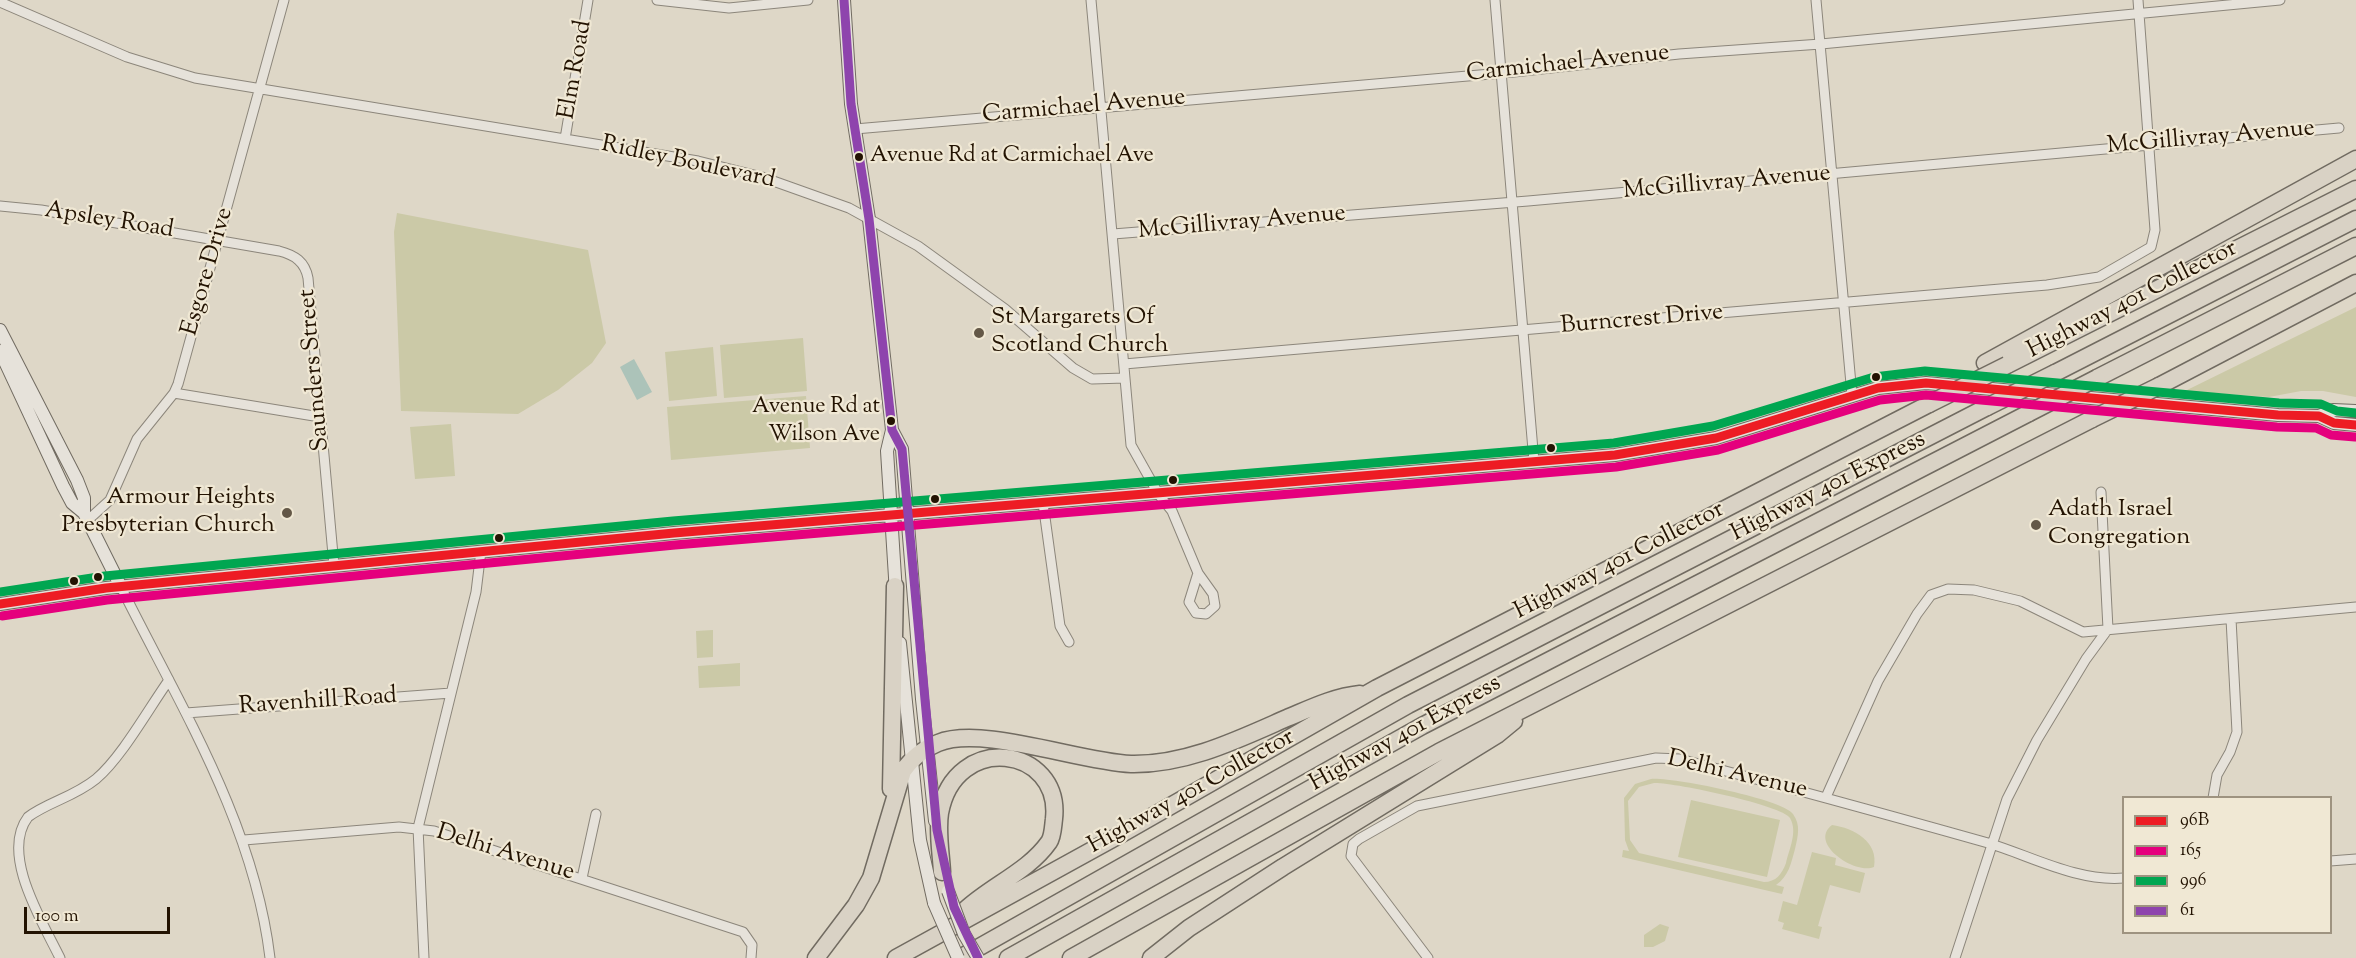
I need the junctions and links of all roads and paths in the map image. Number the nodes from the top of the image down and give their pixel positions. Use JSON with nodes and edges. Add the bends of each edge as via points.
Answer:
{"nodes":[{"id":1,"x":284,"y":0,"type":"edge"},
{"id":2,"x":588,"y":0,"type":"edge"},
{"id":3,"x":657,"y":0,"type":"edge"},
{"id":4,"x":808,"y":0,"type":"edge"},
{"id":5,"x":844,"y":0,"type":"edge"},
{"id":6,"x":1091,"y":0,"type":"edge"},
{"id":7,"x":1495,"y":0,"type":"edge"},
{"id":8,"x":1816,"y":0,"type":"edge"},
{"id":9,"x":2138,"y":0,"type":"edge"},
{"id":10,"x":2280,"y":0,"type":"edge"},
{"id":11,"x":0,"y":2,"type":"edge"},
{"id":12,"x":2140,"y":15,"type":"junction"},
{"id":13,"x":1821,"y":44,"type":"junction"},
{"id":14,"x":1501,"y":73,"type":"junction"},
{"id":15,"x":259,"y":90,"type":"junction"},
{"id":16,"x":1102,"y":106,"type":"junction"},
{"id":17,"x":2339,"y":128,"type":"dead end"},
{"id":18,"x":855,"y":129,"type":"junction"},
{"id":19,"x":565,"y":139,"type":"junction"},
{"id":20,"x":2150,"y":144,"type":"junction"},
{"id":21,"x":2356,"y":159,"type":"edge"},
{"id":22,"x":1832,"y":174,"type":"junction"},
{"id":23,"x":2356,"y":189,"type":"edge"},
{"id":24,"x":1512,"y":202,"type":"junction"},
{"id":25,"x":0,"y":206,"type":"edge"},
{"id":26,"x":869,"y":219,"type":"junction"},
{"id":27,"x":2356,"y":219,"type":"edge"},
{"id":28,"x":1113,"y":234,"type":"junction"},
{"id":29,"x":218,"y":241,"type":"junction"},
{"id":30,"x":2356,"y":246,"type":"edge"},
{"id":31,"x":2356,"y":283,"type":"edge"},
{"id":32,"x":1843,"y":303,"type":"junction"},
{"id":33,"x":0,"y":330,"type":"edge"},
{"id":34,"x":1523,"y":331,"type":"junction"},
{"id":35,"x":0,"y":351,"type":"edge"},
{"id":36,"x":1124,"y":364,"type":"junction"},
{"id":37,"x":1125,"y":378,"type":"junction"},
{"id":38,"x":174,"y":393,"type":"junction"},
{"id":39,"x":1852,"y":395,"type":"junction"},
{"id":40,"x":1924,"y":405,"type":"junction"},
{"id":41,"x":2356,"y":411,"type":"edge"},
{"id":42,"x":2319,"y":416,"type":"junction"},
{"id":43,"x":320,"y":417,"type":"junction"},
{"id":44,"x":2356,"y":425,"type":"edge"},
{"id":45,"x":892,"y":430,"type":"junction"},
{"id":46,"x":1534,"y":462,"type":"junction"},
{"id":47,"x":2101,"y":492,"type":"dead end"},
{"id":48,"x":1159,"y":495,"type":"junction"},
{"id":49,"x":1043,"y":503,"type":"junction"},
{"id":50,"x":908,"y":512,"type":"junction"},
{"id":51,"x":890,"y":514,"type":"junction"},
{"id":52,"x":86,"y":516,"type":"junction"},
{"id":53,"x":481,"y":551,"type":"junction"},
{"id":54,"x":334,"y":566,"type":"junction"},
{"id":55,"x":1198,"y":573,"type":"dead end"},
{"id":56,"x":895,"y":586,"type":"junction"},
{"id":57,"x":121,"y":587,"type":"junction"},
{"id":58,"x":0,"y":604,"type":"edge"},
{"id":59,"x":2356,"y":607,"type":"edge"},
{"id":60,"x":2231,"y":619,"type":"junction"},
{"id":61,"x":2108,"y":629,"type":"junction"},
{"id":62,"x":1069,"y":642,"type":"dead end"},
{"id":63,"x":169,"y":680,"type":"junction"},
{"id":64,"x":451,"y":693,"type":"junction"},
{"id":65,"x":1370,"y":693,"type":"junction"},
{"id":66,"x":1546,"y":696,"type":"junction"},
{"id":67,"x":186,"y":713,"type":"junction"},
{"id":68,"x":928,"y":748,"type":"junction"},
{"id":69,"x":911,"y":759,"type":"junction"},
{"id":70,"x":2212,"y":796,"type":"edge"},
{"id":71,"x":1826,"y":797,"type":"junction"},
{"id":72,"x":890,"y":812,"type":"junction"},
{"id":73,"x":596,"y":814,"type":"dead end"},
{"id":74,"x":418,"y":828,"type":"junction"},
{"id":75,"x":244,"y":840,"type":"junction"},
{"id":76,"x":1990,"y":844,"type":"junction"},
{"id":77,"x":2356,"y":860,"type":"edge"},
{"id":78,"x":2332,"y":861,"type":"edge"},
{"id":79,"x":942,"y":872,"type":"junction"},
{"id":80,"x":582,"y":878,"type":"junction"},
{"id":81,"x":2122,"y":878,"type":"edge"},
{"id":82,"x":949,"y":928,"type":"junction"},
{"id":83,"x":60,"y":958,"type":"edge"},
{"id":84,"x":270,"y":958,"type":"edge"},
{"id":85,"x":424,"y":958,"type":"edge"},
{"id":86,"x":751,"y":958,"type":"edge"},
{"id":87,"x":816,"y":958,"type":"edge"},
{"id":88,"x":896,"y":958,"type":"edge"},
{"id":89,"x":959,"y":958,"type":"edge"},
{"id":90,"x":978,"y":958,"type":"edge"},
{"id":91,"x":1008,"y":958,"type":"edge"},
{"id":92,"x":1071,"y":958,"type":"edge"},
{"id":93,"x":1151,"y":958,"type":"edge"},
{"id":94,"x":1428,"y":958,"type":"edge"},
{"id":95,"x":1955,"y":958,"type":"edge"}],
"edges":[{"from":1,"to":15,"type":"street","name":"Esgore Drive"},
{"from":2,"to":19,"type":"street","name":"Elm Road"},
{"from":3,"to":4,"type":"street","via":[[729,8]]},
{"from":5,"to":18,"type":"main road"},
{"from":6,"to":16,"type":"street"},
{"from":7,"to":14,"type":"street"},
{"from":8,"to":13,"type":"street"},
{"from":9,"to":12,"type":"street"},
{"from":10,"to":12,"type":"street","name":"Carmichael Avenue"},
{"from":11,"to":15,"type":"street","name":"Ridley Boulevard","via":[[148,64]]},
{"from":12,"to":13,"type":"street","name":"Carmichael Avenue"},
{"from":12,"to":20,"type":"street"},
{"from":13,"to":14,"type":"street","name":"Carmichael Avenue"},
{"from":13,"to":22,"type":"street"},
{"from":14,"to":16,"type":"street","name":"Carmichael Avenue"},
{"from":14,"to":24,"type":"street"},
{"from":15,"to":19,"type":"street","name":"Ridley Boulevard"},
{"from":15,"to":29,"type":"street","name":"Esgore Drive"},
{"from":16,"to":18,"type":"street","name":"Carmichael Avenue"},
{"from":16,"to":28,"type":"street"},
{"from":17,"to":20,"type":"street","name":"McGillivray Avenue"},
{"from":18,"to":26,"type":"main road"},
{"from":19,"to":26,"type":"street","name":"Ridley Boulevard","via":[[732,169],[838,204]]},
{"from":20,"to":22,"type":"street","name":"McGillivray Avenue"},
{"from":20,"to":32,"type":"street","name":"Burncrest Drive","via":[[2155,230],[2151,247],[2099,277]]},
{"from":21,"to":40,"type":"highway","via":[[1985,363]]},
{"from":22,"to":24,"type":"street","name":"McGillivray Avenue"},
{"from":22,"to":32,"type":"street"},
{"from":23,"to":40,"type":"highway","name":"Highway 401 Collector","bridge":true},
{"from":24,"to":28,"type":"street","name":"McGillivray Avenue"},
{"from":24,"to":34,"type":"street"},
{"from":25,"to":29,"type":"street","name":"Apsley Road"},
{"from":26,"to":37,"type":"street","name":"Ridley Boulevard","via":[[956,271],[1072,368],[1092,379]]},
{"from":26,"to":45,"type":"main road"},
{"from":27,"to":89,"type":"highway","name":"Highway 401 Express","bridge":true,"via":[[1408,705]]},
{"from":28,"to":36,"type":"street"},
{"from":29,"to":38,"type":"street","name":"Esgore Drive"},
{"from":29,"to":43,"type":"street","name":"Saunders Street","via":[[289,253],[305,268]]},
{"from":30,"to":91,"type":"highway","name":"Highway 401 Express","bridge":true,"via":[[1422,726]]},
{"from":31,"to":66,"type":"highway","bridge":true,"via":[[1943,497]]},
{"from":32,"to":34,"type":"street","name":"Burncrest Drive"},
{"from":32,"to":39,"type":"street"},
{"from":33,"to":52,"type":"main road","via":[[77,480]]},
{"from":34,"to":36,"type":"street","name":"Burncrest Drive"},
{"from":34,"to":46,"type":"street"},
{"from":35,"to":52,"type":"main road","via":[[63,486],[72,503]]},
{"from":36,"to":37,"type":"street"},
{"from":37,"to":48,"type":"street","via":[[1131,445]]},
{"from":38,"to":43,"type":"street"},
{"from":38,"to":52,"type":"street","name":"Esgore Drive","via":[[137,439],[110,500]]},
{"from":39,"to":42,"type":"main road","via":[[1926,383],[2257,414]]},
{"from":39,"to":46,"type":"main road","via":[[1716,438],[1666,448]]},
{"from":40,"to":65,"type":"highway","name":"Highway 401 Collector"},
{"from":41,"to":42,"type":"main road","via":[[2333,410]]},
{"from":42,"to":44,"type":"main road","via":[[2334,423]]},
{"from":43,"to":54,"type":"street","name":"Saunders Street"},
{"from":45,"to":50,"type":"main road","via":[[902,449]]},
{"from":45,"to":51,"type":"main road","via":[[887,451]]},
{"from":46,"to":48,"type":"main road"},
{"from":47,"to":61,"type":"street"},
{"from":48,"to":49,"type":"main road"},
{"from":48,"to":55,"type":"street","via":[[1172,511]]},
{"from":49,"to":50,"type":"main road"},
{"from":49,"to":62,"type":"street","via":[[1060,626]]},
{"from":50,"to":51,"type":"main road"},
{"from":50,"to":68,"type":"main road"},
{"from":51,"to":53,"type":"main road"},
{"from":51,"to":56,"type":"main road"},
{"from":52,"to":57,"type":"main road"},
{"from":53,"to":54,"type":"main road"},
{"from":53,"to":64,"type":"street","via":[[476,592]]},
{"from":54,"to":57,"type":"main road"},
{"from":56,"to":69,"type":"main road"},
{"from":56,"to":72,"type":"highway"},
{"from":57,"to":58,"type":"main road"},
{"from":57,"to":63,"type":"street"},
{"from":59,"to":60,"type":"street"},
{"from":60,"to":61,"type":"street"},
{"from":60,"to":70,"type":"street","via":[[2237,732],[2217,775]]},
{"from":61,"to":71,"type":"street","via":[[2083,632],[2020,601],[1974,590],[1947,589],[1931,596],[1878,681]]},
{"from":61,"to":76,"type":"street","via":[[2037,740],[2007,799]]},
{"from":63,"to":67,"type":"street"},
{"from":63,"to":83,"type":"street","via":[[97,778],[27,818],[13,838],[11,860],[16,882]]},
{"from":64,"to":67,"type":"street","name":"Ravenhill Road"},
{"from":64,"to":74,"type":"street"},
{"from":65,"to":68,"type":"highway","via":[[1336,697],[1224,746],[1159,764],[1117,763],[985,739],[940,742]]},
{"from":65,"to":82,"type":"highway","name":"Highway 401 Collector"},
{"from":66,"to":92,"type":"highway"},
{"from":66,"to":93,"type":"highway","via":[[1497,735],[1378,806],[1189,928]]},
{"from":67,"to":75,"type":"street"},
{"from":68,"to":69,"type":"highway"},
{"from":68,"to":79,"type":"main road"},
{"from":69,"to":72,"type":"highway","via":[[898,781]]},
{"from":69,"to":89,"type":"main road","bridge":true,"via":[[920,840],[934,903]]},
{"from":71,"to":76,"type":"street","name":"Delhi Avenue"},
{"from":71,"to":94,"type":"street","name":"Delhi Avenue","via":[[1680,759],[1656,758],[1417,806],[1353,844],[1351,856]]},
{"from":72,"to":87,"type":"highway","via":[[871,878]]},
{"from":73,"to":80,"type":"street"},
{"from":74,"to":75,"type":"street","name":"Delhi Avenue","via":[[399,826]]},
{"from":74,"to":80,"type":"street","name":"Delhi Avenue"},
{"from":74,"to":85,"type":"street"},
{"from":75,"to":84,"type":"street","via":[[262,907]]},
{"from":76,"to":81,"type":"street","name":"Delhi Avenue","via":[[2089,876]]},
{"from":76,"to":95,"type":"street"},
{"from":77,"to":78,"type":"street"},
{"from":79,"to":82,"type":"highway","via":[[940,813],[949,785],[960,771],[993,756],[1031,767],[1049,785],[1054,805],[1051,839],[1034,860],[965,909]]},
{"from":79,"to":90,"type":"main road","bridge":true,"via":[[964,934]]},
{"from":80,"to":86,"type":"street","name":"Delhi Avenue","via":[[743,932],[752,945]]},
{"from":82,"to":88,"type":"highway","name":"Highway 401 Collector"}]}
